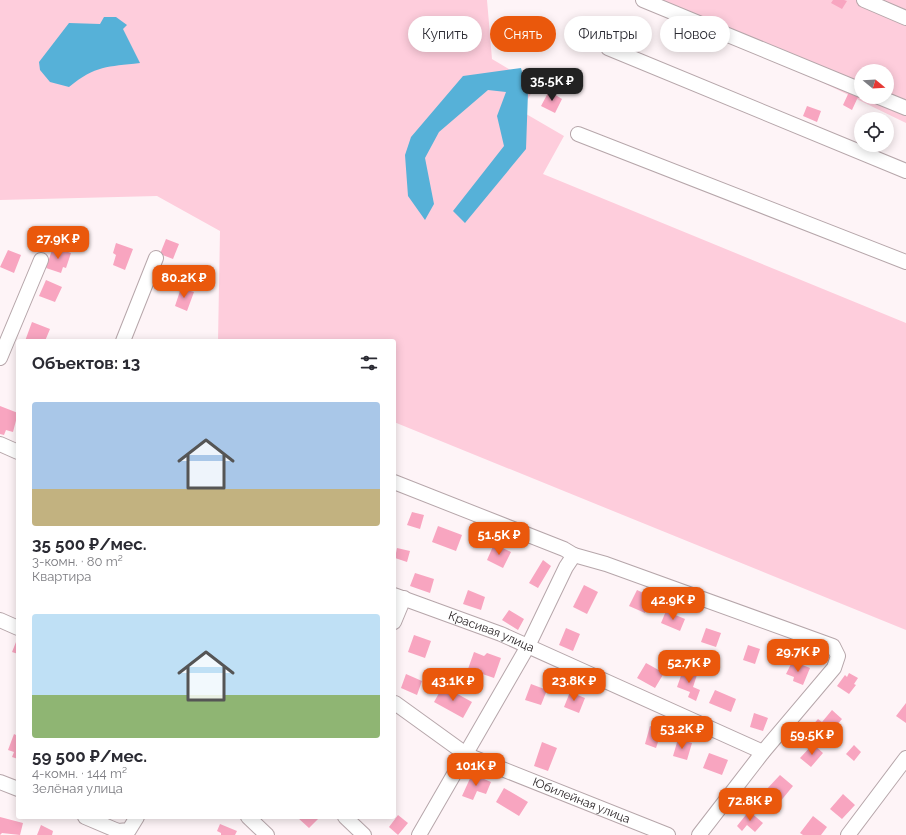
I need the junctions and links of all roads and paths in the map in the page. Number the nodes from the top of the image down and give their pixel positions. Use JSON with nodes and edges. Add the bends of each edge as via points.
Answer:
{"nodes":[{"id":1,"x":643,"y":0,"type":"edge"},
{"id":2,"x":864,"y":0,"type":"edge"},
{"id":3,"x":906,"y":18,"type":"edge"},
{"id":4,"x":618,"y":52,"type":"edge"},
{"id":5,"x":854,"y":87,"type":"edge"},
{"id":6,"x":894,"y":103,"type":"edge"},
{"id":7,"x":906,"y":108,"type":"edge"},
{"id":8,"x":578,"y":134,"type":"dead end"},
{"id":9,"x":906,"y":171,"type":"edge"},
{"id":10,"x":156,"y":258,"type":"dead end"},
{"id":11,"x":41,"y":260,"type":"dead end"},
{"id":12,"x":906,"y":262,"type":"edge"},
{"id":13,"x":124,"y":339,"type":"edge"},
{"id":14,"x":0,"y":358,"type":"edge"},
{"id":15,"x":0,"y":444,"type":"edge"},
{"id":16,"x":16,"y":451,"type":"edge"},
{"id":17,"x":396,"y":483,"type":"edge"},
{"id":18,"x":569,"y":552,"type":"junction"},
{"id":19,"x":399,"y":596,"type":"edge"},
{"id":20,"x":396,"y":612,"type":"edge"},
{"id":21,"x":0,"y":620,"type":"edge"},
{"id":22,"x":16,"y":627,"type":"edge"},
{"id":23,"x":528,"y":646,"type":"junction"},
{"id":24,"x":396,"y":704,"type":"edge"},
{"id":25,"x":763,"y":752,"type":"junction"},
{"id":26,"x":467,"y":755,"type":"junction"},
{"id":27,"x":906,"y":758,"type":"edge"},
{"id":28,"x":0,"y":782,"type":"edge"},
{"id":29,"x":16,"y":788,"type":"edge"},
{"id":30,"x":90,"y":819,"type":"edge"},
{"id":31,"x":136,"y":819,"type":"edge"},
{"id":32,"x":250,"y":819,"type":"edge"},
{"id":33,"x":348,"y":819,"type":"edge"},
{"id":34,"x":267,"y":835,"type":"edge"},
{"id":35,"x":364,"y":835,"type":"edge"},
{"id":36,"x":419,"y":835,"type":"edge"},
{"id":37,"x":668,"y":835,"type":"edge"},
{"id":38,"x":699,"y":835,"type":"edge"},
{"id":39,"x":848,"y":835,"type":"edge"}],
"edges":[{"from":1,"to":5,"type":"street"},
{"from":2,"to":3,"type":"street"},
{"from":4,"to":9,"type":"street"},
{"from":6,"to":7,"type":"street"},
{"from":8,"to":12,"type":"street"},
{"from":10,"to":13,"type":"street"},
{"from":11,"to":14,"type":"street"},
{"from":15,"to":16,"type":"street"},
{"from":17,"to":18,"type":"street"},
{"from":18,"to":23,"type":"street","via":[[566,567]]},
{"from":18,"to":25,"type":"street","via":[[833,646],[838,656],[834,668]]},
{"from":19,"to":20,"type":"street"},
{"from":19,"to":23,"type":"street","name":"Красивая улица"},
{"from":21,"to":22,"type":"street"},
{"from":23,"to":25,"type":"street","name":"Красивая улица"},
{"from":23,"to":26,"type":"street"},
{"from":24,"to":26,"type":"street","name":"Юбилейная улица"},
{"from":25,"to":38,"type":"street"},
{"from":26,"to":36,"type":"street"},
{"from":26,"to":37,"type":"street","name":"Юбилейная улица"},
{"from":27,"to":39,"type":"street"},
{"from":28,"to":29,"type":"street"},
{"from":30,"to":31,"type":"street","via":[[118,831],[129,830]]},
{"from":32,"to":34,"type":"street"},
{"from":33,"to":35,"type":"street"}]}
